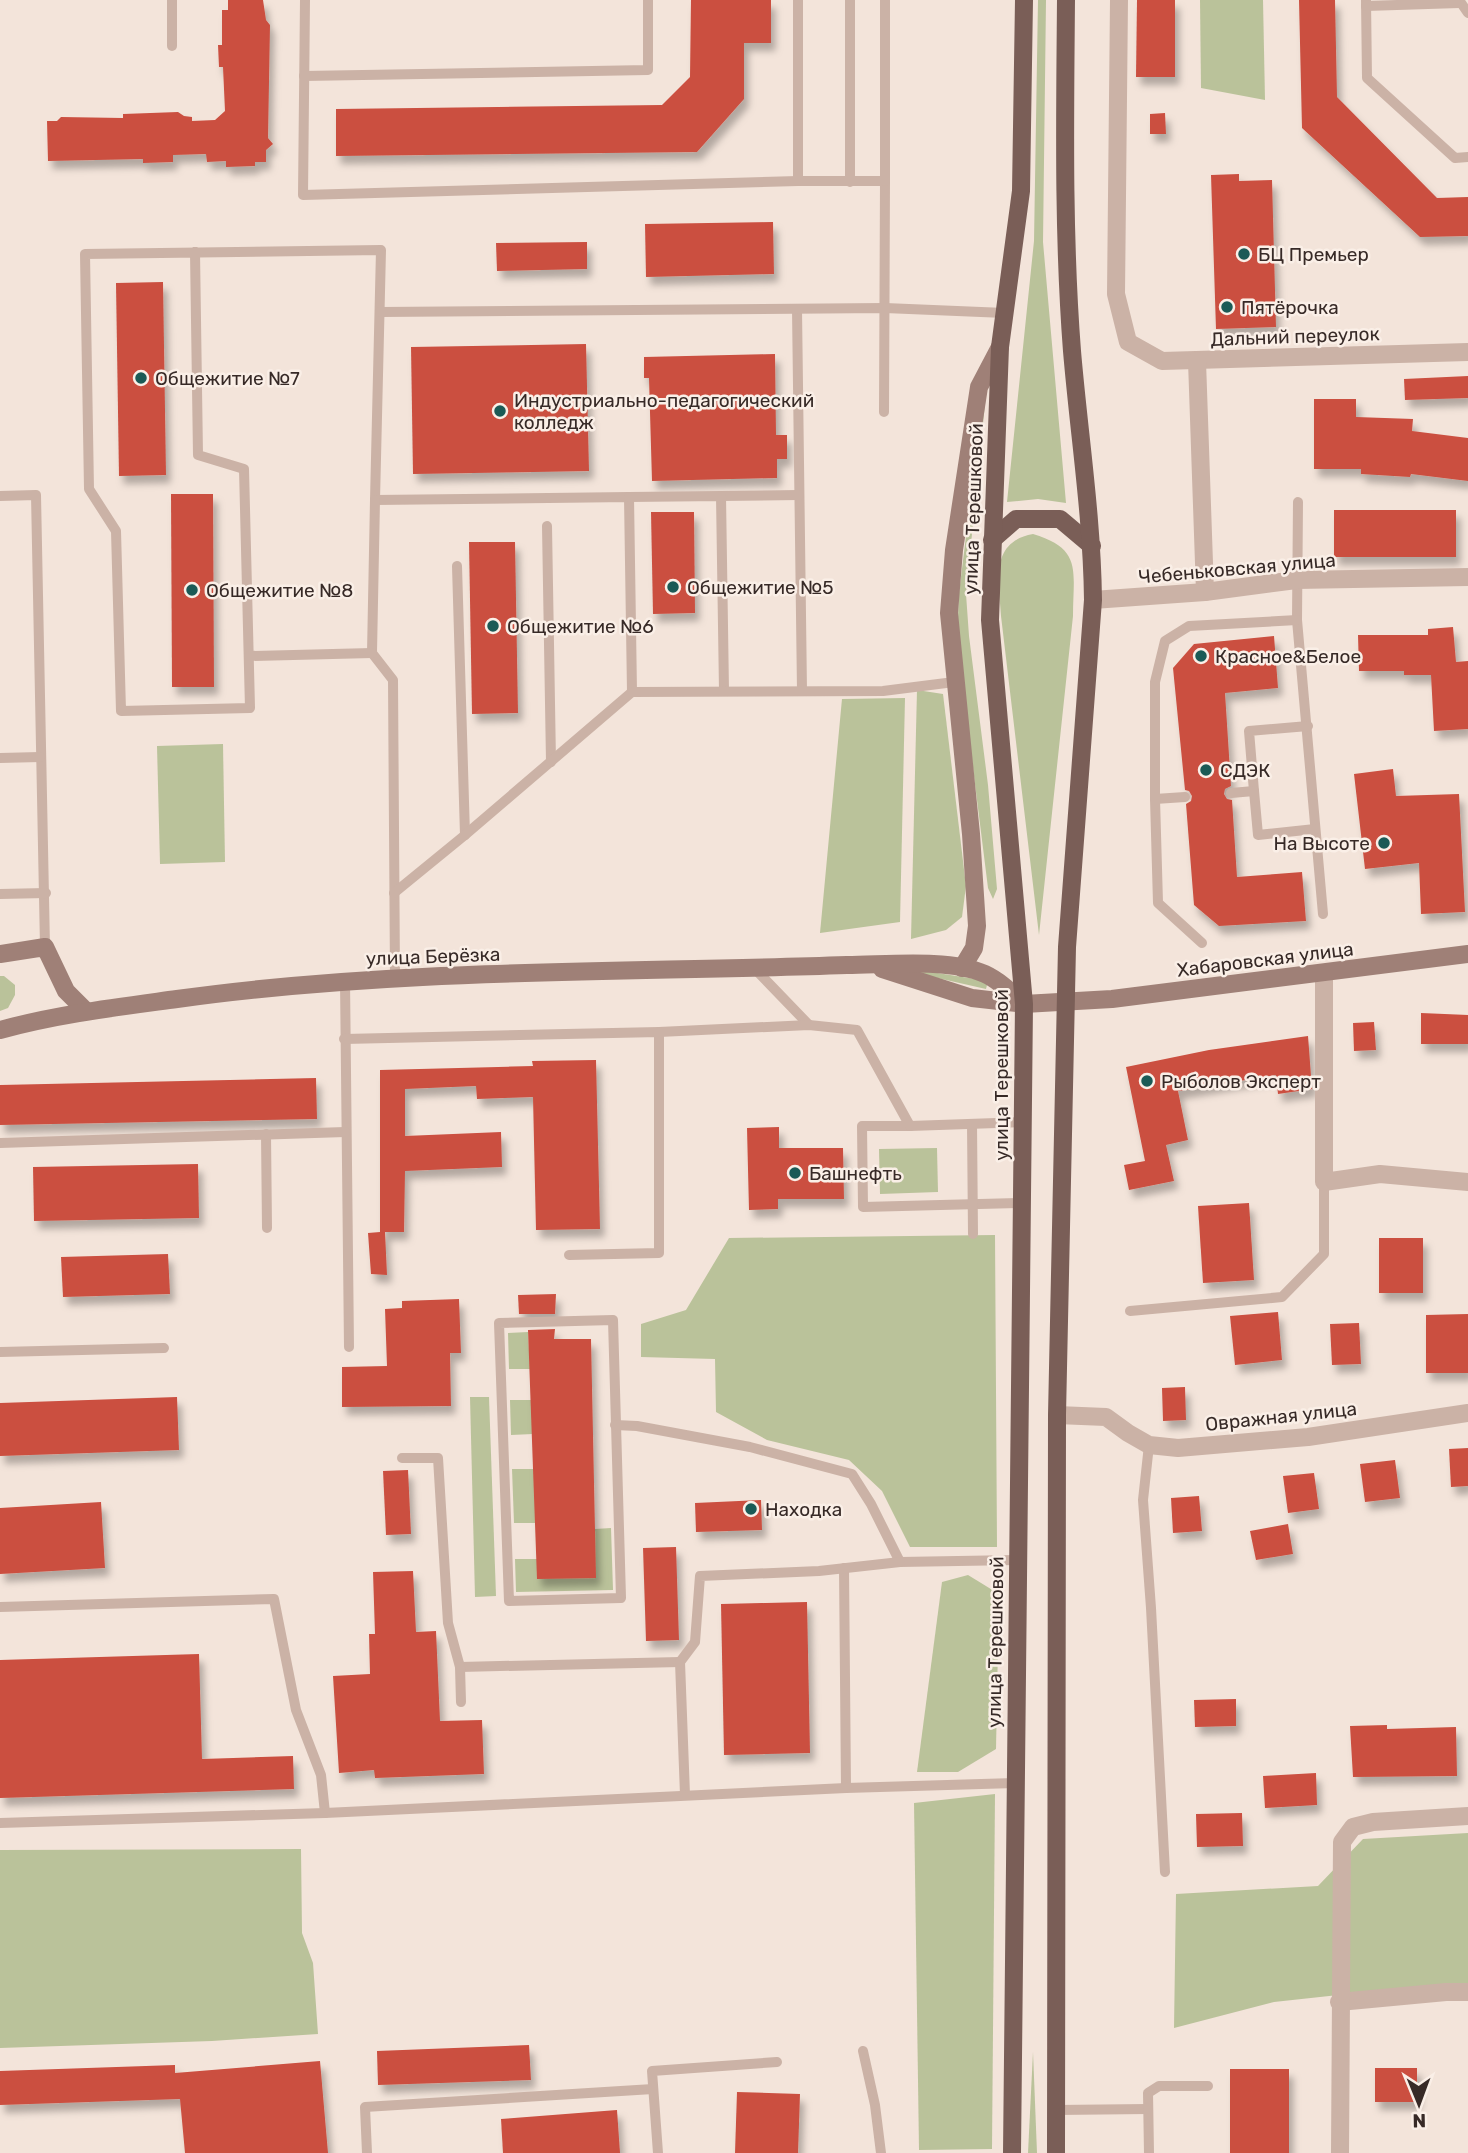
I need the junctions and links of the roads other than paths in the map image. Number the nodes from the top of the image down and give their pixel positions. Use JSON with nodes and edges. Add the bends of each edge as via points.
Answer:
{"nodes":[{"id":1,"x":172,"y":0,"type":"edge"},
{"id":2,"x":305,"y":0,"type":"edge"},
{"id":3,"x":648,"y":0,"type":"edge"},
{"id":4,"x":798,"y":0,"type":"edge"},
{"id":5,"x":850,"y":0,"type":"edge"},
{"id":6,"x":885,"y":0,"type":"edge"},
{"id":7,"x":1024,"y":0,"type":"edge"},
{"id":8,"x":1066,"y":0,"type":"edge"},
{"id":9,"x":1119,"y":0,"type":"edge"},
{"id":10,"x":1459,"y":2,"type":"edge"},
{"id":11,"x":1366,"y":3,"type":"edge"},
{"id":12,"x":1468,"y":13,"type":"edge"},
{"id":13,"x":172,"y":46,"type":"dead end"},
{"id":14,"x":304,"y":76,"type":"junction"},
{"id":15,"x":1468,"y":158,"type":"edge"},
{"id":16,"x":798,"y":181,"type":"junction"},
{"id":17,"x":885,"y":181,"type":"junction"},
{"id":18,"x":850,"y":182,"type":"junction"},
{"id":19,"x":195,"y":252,"type":"junction"},
{"id":20,"x":797,"y":309,"type":"junction"},
{"id":21,"x":885,"y":309,"type":"junction"},
{"id":22,"x":380,"y":312,"type":"junction"},
{"id":23,"x":1005,"y":313,"type":"junction"},
{"id":24,"x":1000,"y":347,"type":"junction"},
{"id":25,"x":1468,"y":352,"type":"edge"},
{"id":26,"x":1198,"y":361,"type":"junction"},
{"id":27,"x":884,"y":412,"type":"dead end"},
{"id":28,"x":799,"y":495,"type":"junction"},
{"id":29,"x":0,"y":496,"type":"edge"},
{"id":30,"x":721,"y":496,"type":"junction"},
{"id":31,"x":629,"y":497,"type":"junction"},
{"id":32,"x":376,"y":500,"type":"junction"},
{"id":33,"x":1298,"y":502,"type":"dead end"},
{"id":34,"x":547,"y":526,"type":"dead end"},
{"id":35,"x":992,"y":540,"type":"junction"},
{"id":36,"x":1092,"y":546,"type":"junction"},
{"id":37,"x":457,"y":566,"type":"dead end"},
{"id":38,"x":1468,"y":578,"type":"edge"},
{"id":39,"x":1296,"y":580,"type":"junction"},
{"id":40,"x":1205,"y":592,"type":"junction"},
{"id":41,"x":1093,"y":600,"type":"junction"},
{"id":42,"x":1297,"y":620,"type":"junction"},
{"id":43,"x":372,"y":653,"type":"junction"},
{"id":44,"x":249,"y":656,"type":"junction"},
{"id":45,"x":954,"y":682,"type":"junction"},
{"id":46,"x":724,"y":691,"type":"junction"},
{"id":47,"x":802,"y":691,"type":"junction"},
{"id":48,"x":632,"y":692,"type":"junction"},
{"id":49,"x":1308,"y":726,"type":"junction"},
{"id":50,"x":40,"y":757,"type":"junction"},
{"id":51,"x":0,"y":758,"type":"edge"},
{"id":52,"x":551,"y":762,"type":"junction"},
{"id":53,"x":1254,"y":791,"type":"junction"},
{"id":54,"x":1231,"y":793,"type":"dead end"},
{"id":55,"x":1185,"y":797,"type":"dead end"},
{"id":56,"x":1154,"y":799,"type":"junction"},
{"id":57,"x":1315,"y":829,"type":"junction"},
{"id":58,"x":465,"y":835,"type":"junction"},
{"id":59,"x":46,"y":893,"type":"junction"},
{"id":60,"x":394,"y":893,"type":"junction"},
{"id":61,"x":0,"y":894,"type":"edge"},
{"id":62,"x":1323,"y":914,"type":"dead end"},
{"id":63,"x":1202,"y":943,"type":"dead end"},
{"id":64,"x":45,"y":947,"type":"junction"},
{"id":65,"x":0,"y":954,"type":"edge"},
{"id":66,"x":1468,"y":954,"type":"edge"},
{"id":67,"x":872,"y":965,"type":"junction"},
{"id":68,"x":962,"y":968,"type":"junction"},
{"id":69,"x":755,"y":969,"type":"junction"},
{"id":70,"x":1324,"y":973,"type":"junction"},
{"id":71,"x":395,"y":977,"type":"junction"},
{"id":72,"x":345,"y":980,"type":"junction"},
{"id":73,"x":1066,"y":1002,"type":"junction"},
{"id":74,"x":1024,"y":1004,"type":"junction"},
{"id":75,"x":86,"y":1011,"type":"junction"},
{"id":76,"x":809,"y":1025,"type":"junction"},
{"id":77,"x":0,"y":1030,"type":"edge"},
{"id":78,"x":659,"y":1032,"type":"junction"},
{"id":79,"x":344,"y":1039,"type":"junction"},
{"id":80,"x":1023,"y":1122,"type":"junction"},
{"id":81,"x":972,"y":1124,"type":"junction"},
{"id":82,"x":910,"y":1126,"type":"junction"},
{"id":83,"x":345,"y":1132,"type":"junction"},
{"id":84,"x":266,"y":1135,"type":"junction"},
{"id":85,"x":0,"y":1143,"type":"edge"},
{"id":86,"x":1324,"y":1182,"type":"junction"},
{"id":87,"x":1468,"y":1182,"type":"edge"},
{"id":88,"x":973,"y":1203,"type":"junction"},
{"id":89,"x":1021,"y":1203,"type":"junction"},
{"id":90,"x":267,"y":1228,"type":"dead end"},
{"id":91,"x":972,"y":1234,"type":"dead end"},
{"id":92,"x":569,"y":1255,"type":"dead end"},
{"id":93,"x":1130,"y":1311,"type":"dead end"},
{"id":94,"x":349,"y":1347,"type":"dead end"},
{"id":95,"x":164,"y":1348,"type":"dead end"},
{"id":96,"x":0,"y":1352,"type":"edge"},
{"id":97,"x":1468,"y":1413,"type":"edge"},
{"id":98,"x":1057,"y":1415,"type":"junction"},
{"id":99,"x":615,"y":1425,"type":"junction"},
{"id":100,"x":1149,"y":1445,"type":"junction"},
{"id":101,"x":402,"y":1458,"type":"dead end"},
{"id":102,"x":1016,"y":1560,"type":"junction"},
{"id":103,"x":900,"y":1562,"type":"junction"},
{"id":104,"x":844,"y":1568,"type":"junction"},
{"id":105,"x":0,"y":1607,"type":"edge"},
{"id":106,"x":680,"y":1662,"type":"junction"},
{"id":107,"x":460,"y":1667,"type":"junction"},
{"id":108,"x":461,"y":1702,"type":"dead end"},
{"id":109,"x":1014,"y":1783,"type":"junction"},
{"id":110,"x":846,"y":1788,"type":"junction"},
{"id":111,"x":685,"y":1795,"type":"junction"},
{"id":112,"x":325,"y":1813,"type":"junction"},
{"id":113,"x":1468,"y":1816,"type":"edge"},
{"id":114,"x":0,"y":1823,"type":"edge"},
{"id":115,"x":1165,"y":1872,"type":"dead end"},
{"id":116,"x":1468,"y":1992,"type":"edge"},
{"id":117,"x":1339,"y":2003,"type":"junction"},
{"id":118,"x":863,"y":2051,"type":"dead end"},
{"id":119,"x":777,"y":2062,"type":"dead end"},
{"id":120,"x":1208,"y":2086,"type":"dead end"},
{"id":121,"x":653,"y":2089,"type":"junction"},
{"id":122,"x":1148,"y":2109,"type":"junction"},
{"id":123,"x":1056,"y":2110,"type":"junction"},
{"id":124,"x":368,"y":2153,"type":"edge"},
{"id":125,"x":658,"y":2153,"type":"edge"},
{"id":126,"x":881,"y":2153,"type":"edge"},
{"id":127,"x":1012,"y":2153,"type":"edge"},
{"id":128,"x":1056,"y":2153,"type":"edge"},
{"id":129,"x":1149,"y":2153,"type":"edge"},
{"id":130,"x":1340,"y":2153,"type":"edge"}],
"edges":[{"from":1,"to":13,"type":"lane"},
{"from":2,"to":14,"type":"lane"},
{"from":3,"to":14,"type":"lane","via":[[648,70]]},
{"from":4,"to":16,"type":"lane"},
{"from":5,"to":18,"type":"lane"},
{"from":6,"to":17,"type":"lane"},
{"from":7,"to":23,"type":"main road","name":"улица Терешковой","via":[[1021,191]]},
{"from":8,"to":36,"type":"main road","via":[[1072,349]]},
{"from":9,"to":26,"type":"street","name":"Дальний переулок","via":[[1116,294],[1128,342],[1162,361]]},
{"from":10,"to":11,"type":"lane"},
{"from":10,"to":12,"type":"lane"},
{"from":11,"to":15,"type":"lane","via":[[1367,78],[1455,158]]},
{"from":14,"to":16,"type":"lane","via":[[303,195]]},
{"from":16,"to":18,"type":"lane"},
{"from":17,"to":18,"type":"lane"},
{"from":17,"to":21,"type":"lane"},
{"from":19,"to":22,"type":"lane","via":[[381,250]]},
{"from":19,"to":44,"type":"lane","via":[[198,455],[244,469]]},
{"from":19,"to":44,"type":"lane","via":[[85,254],[89,489],[116,531],[121,711],[250,708]]},
{"from":20,"to":21,"type":"lane"},
{"from":20,"to":22,"type":"lane"},
{"from":20,"to":28,"type":"lane"},
{"from":21,"to":23,"type":"lane"},
{"from":21,"to":27,"type":"lane"},
{"from":22,"to":32,"type":"lane"},
{"from":23,"to":24,"type":"main road","name":"улица Терешковой"},
{"from":24,"to":35,"type":"main road","name":"улица Терешковой"},
{"from":24,"to":45,"type":"main road","via":[[979,387],[954,550],[949,613]]},
{"from":25,"to":26,"type":"street","name":"Дальний переулок"},
{"from":26,"to":40,"type":"street"},
{"from":28,"to":30,"type":"lane"},
{"from":28,"to":47,"type":"lane"},
{"from":29,"to":50,"type":"lane","via":[[36,495]]},
{"from":30,"to":31,"type":"lane"},
{"from":30,"to":46,"type":"lane"},
{"from":31,"to":32,"type":"lane"},
{"from":31,"to":48,"type":"lane"},
{"from":32,"to":43,"type":"lane"},
{"from":33,"to":39,"type":"lane"},
{"from":34,"to":52,"type":"lane"},
{"from":35,"to":36,"type":"main road","via":[[1016,519],[1060,519]]},
{"from":35,"to":74,"type":"main road","name":"улица Терешковой","via":[[990,620]]},
{"from":36,"to":41,"type":"main road"},
{"from":37,"to":58,"type":"lane"},
{"from":38,"to":39,"type":"street","name":"Чебеньковская улица"},
{"from":39,"to":40,"type":"street","name":"Чебеньковская улица"},
{"from":39,"to":42,"type":"lane"},
{"from":40,"to":41,"type":"street","name":"Чебеньковская улица"},
{"from":41,"to":73,"type":"main road"},
{"from":42,"to":49,"type":"lane"},
{"from":42,"to":56,"type":"lane","via":[[1189,626],[1165,641],[1155,682]]},
{"from":43,"to":44,"type":"lane"},
{"from":43,"to":60,"type":"lane","via":[[393,680]]},
{"from":45,"to":47,"type":"lane","via":[[883,691]]},
{"from":45,"to":68,"type":"main road","via":[[977,926],[974,948]]},
{"from":46,"to":47,"type":"lane"},
{"from":46,"to":48,"type":"lane"},
{"from":48,"to":52,"type":"lane"},
{"from":49,"to":53,"type":"lane","via":[[1250,731]]},
{"from":49,"to":57,"type":"lane"},
{"from":50,"to":51,"type":"lane"},
{"from":50,"to":59,"type":"lane"},
{"from":52,"to":58,"type":"lane"},
{"from":53,"to":54,"type":"lane"},
{"from":53,"to":57,"type":"lane","via":[[1258,835]]},
{"from":55,"to":56,"type":"lane"},
{"from":56,"to":63,"type":"lane","via":[[1158,902]]},
{"from":57,"to":62,"type":"lane"},
{"from":58,"to":60,"type":"lane"},
{"from":59,"to":61,"type":"lane"},
{"from":59,"to":64,"type":"lane"},
{"from":60,"to":71,"type":"lane"},
{"from":64,"to":65,"type":"main road"},
{"from":64,"to":75,"type":"main road","via":[[65,991]]},
{"from":66,"to":70,"type":"main road","name":"Хабаровская улица"},
{"from":67,"to":68,"type":"main road","name":"улица Берёзка"},
{"from":67,"to":69,"type":"main road","name":"улица Берёзка"},
{"from":67,"to":74,"type":"main road","name":"улица Берёзка","via":[[972,998]]},
{"from":68,"to":74,"type":"main road","name":"улица Берёзка","via":[[983,973]]},
{"from":69,"to":71,"type":"main road","name":"улица Берёзка"},
{"from":69,"to":76,"type":"lane"},
{"from":70,"to":73,"type":"main road","name":"Хабаровская улица"},
{"from":70,"to":86,"type":"street"},
{"from":71,"to":72,"type":"main road","name":"улица Берёзка"},
{"from":72,"to":75,"type":"main road","name":"улица Берёзка"},
{"from":72,"to":79,"type":"lane"},
{"from":73,"to":74,"type":"main road","name":"улица Берёзка"},
{"from":73,"to":98,"type":"main road"},
{"from":74,"to":80,"type":"main road","name":"улица Терешковой"},
{"from":75,"to":77,"type":"main road","name":"улица Берёзка"},
{"from":76,"to":78,"type":"lane"},
{"from":76,"to":82,"type":"lane","via":[[857,1030]]},
{"from":78,"to":79,"type":"lane"},
{"from":78,"to":92,"type":"lane","via":[[659,1253]]},
{"from":79,"to":83,"type":"lane"},
{"from":80,"to":81,"type":"lane"},
{"from":80,"to":89,"type":"main road","name":"улица Терешковой"},
{"from":81,"to":82,"type":"lane"},
{"from":81,"to":88,"type":"lane"},
{"from":82,"to":88,"type":"lane","via":[[862,1126],[863,1207]]},
{"from":83,"to":84,"type":"lane"},
{"from":83,"to":94,"type":"lane"},
{"from":84,"to":85,"type":"lane"},
{"from":84,"to":90,"type":"lane"},
{"from":86,"to":87,"type":"street","via":[[1380,1174]]},
{"from":86,"to":93,"type":"lane","via":[[1324,1254],[1282,1297]]},
{"from":88,"to":89,"type":"lane"},
{"from":88,"to":91,"type":"lane"},
{"from":89,"to":102,"type":"main road","name":"улица Терешковой"},
{"from":95,"to":96,"type":"lane"},
{"from":97,"to":100,"type":"street","name":"Овражная улица","via":[[1307,1437],[1178,1448]]},
{"from":98,"to":100,"type":"street","name":"Овражная улица","via":[[1106,1418]]},
{"from":98,"to":123,"type":"main road"},
{"from":99,"to":99,"type":"lane","via":[[613,1320],[499,1323],[509,1601],[621,1598]]},
{"from":99,"to":103,"type":"lane","via":[[750,1447],[852,1474]]},
{"from":100,"to":115,"type":"lane","via":[[1143,1500]]},
{"from":101,"to":107,"type":"lane","via":[[438,1458],[448,1623]]},
{"from":102,"to":103,"type":"lane"},
{"from":102,"to":109,"type":"main road","name":"улица Терешковой"},
{"from":103,"to":104,"type":"lane"},
{"from":104,"to":106,"type":"lane","via":[[700,1576],[695,1642]]},
{"from":104,"to":110,"type":"lane"},
{"from":105,"to":112,"type":"lane","via":[[274,1599],[296,1710],[321,1775]]},
{"from":106,"to":107,"type":"lane"},
{"from":106,"to":111,"type":"lane"},
{"from":107,"to":108,"type":"lane"},
{"from":109,"to":110,"type":"lane"},
{"from":109,"to":127,"type":"main road","name":"улица Терешковой"},
{"from":110,"to":111,"type":"lane"},
{"from":111,"to":112,"type":"lane"},
{"from":112,"to":114,"type":"lane"},
{"from":113,"to":117,"type":"street","via":[[1373,1822],[1353,1827],[1342,1842]]},
{"from":116,"to":117,"type":"street"},
{"from":117,"to":130,"type":"street"},
{"from":118,"to":126,"type":"lane"},
{"from":119,"to":121,"type":"lane","via":[[652,2070]]},
{"from":120,"to":122,"type":"lane","via":[[1159,2086],[1149,2093]]},
{"from":121,"to":124,"type":"lane","via":[[365,2107]]},
{"from":121,"to":125,"type":"lane"},
{"from":122,"to":123,"type":"lane"},
{"from":122,"to":129,"type":"lane"},
{"from":123,"to":128,"type":"main road"}]}
